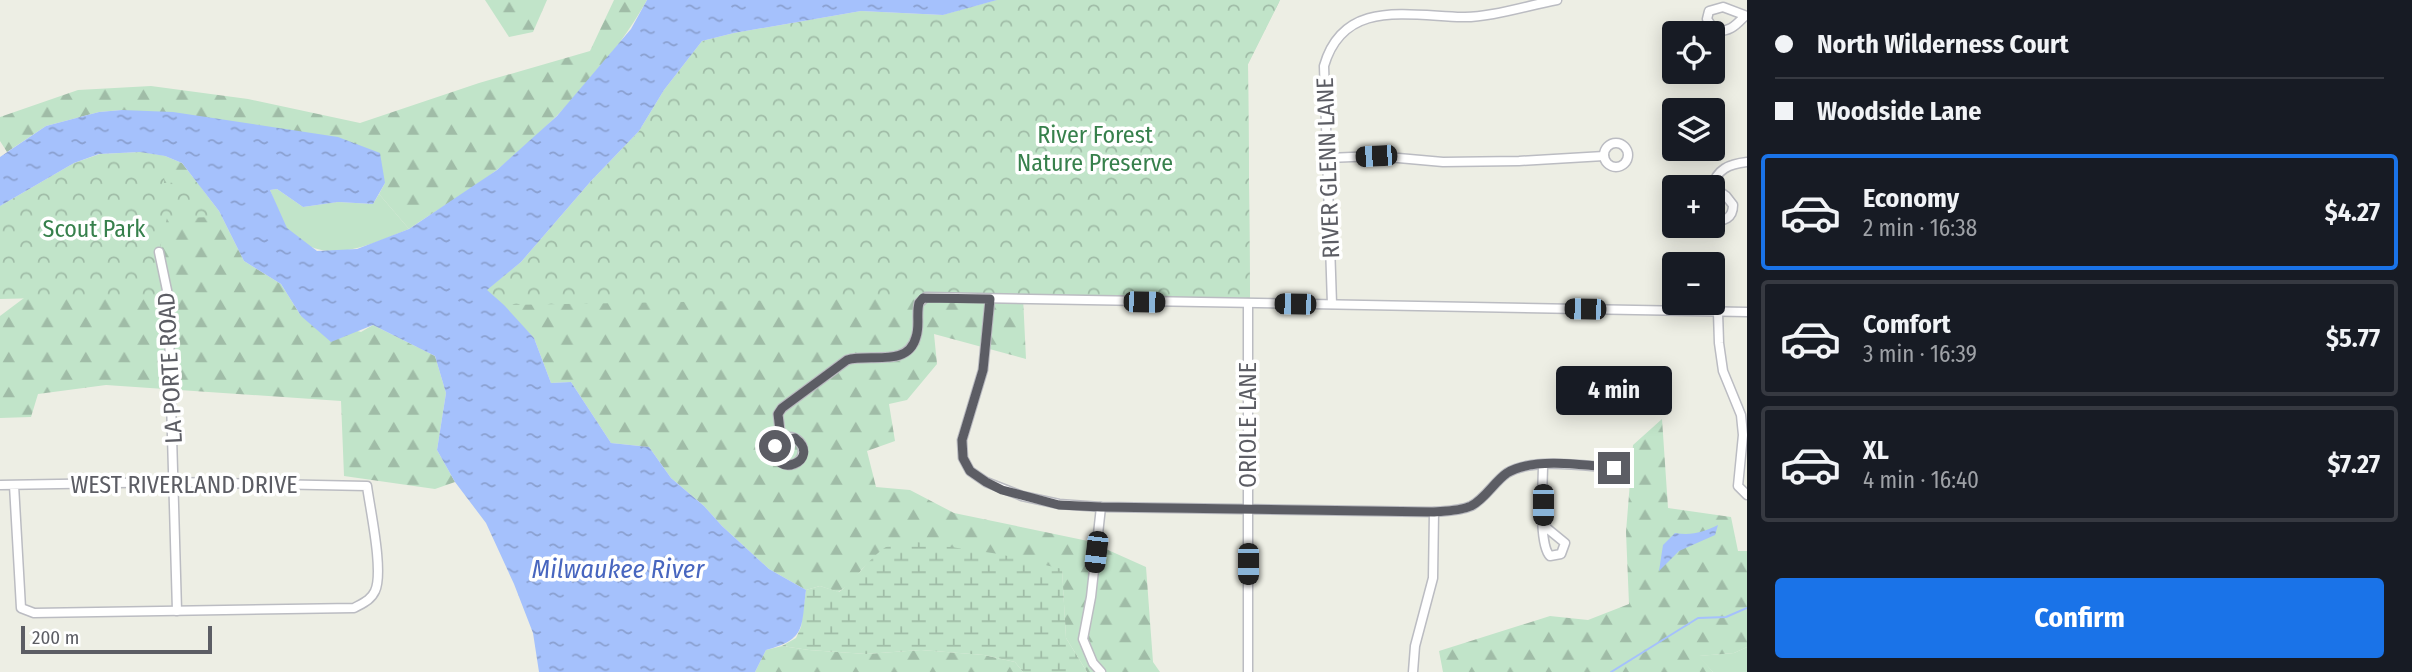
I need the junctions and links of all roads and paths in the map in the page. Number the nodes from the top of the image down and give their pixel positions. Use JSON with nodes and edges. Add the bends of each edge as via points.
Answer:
{"nodes":[{"id":1,"x":1409,"y":0,"type":"edge"},
{"id":2,"x":1557,"y":0,"type":"edge"},
{"id":3,"x":1407,"y":10,"type":"junction"},
{"id":4,"x":1604,"y":156,"type":"dead end"},
{"id":5,"x":1328,"y":159,"type":"junction"},
{"id":6,"x":1747,"y":162,"type":"edge"},
{"id":7,"x":1717,"y":175,"type":"edge"},
{"id":8,"x":1725,"y":196,"type":"edge"},
{"id":9,"x":1725,"y":220,"type":"edge"},
{"id":10,"x":159,"y":252,"type":"dead end"},
{"id":11,"x":990,"y":299,"type":"junction"},
{"id":12,"x":1248,"y":303,"type":"junction"},
{"id":13,"x":1332,"y":304,"type":"junction"},
{"id":14,"x":1662,"y":311,"type":"edge"},
{"id":15,"x":1725,"y":312,"type":"edge"},
{"id":16,"x":1747,"y":312,"type":"edge"},
{"id":17,"x":1718,"y":315,"type":"edge"},
{"id":18,"x":1744,"y":418,"type":"edge"},
{"id":19,"x":781,"y":439,"type":"dead end"},
{"id":20,"x":1543,"y":465,"type":"junction"},
{"id":21,"x":1614,"y":468,"type":"dead end"},
{"id":22,"x":174,"y":482,"type":"junction"},
{"id":23,"x":0,"y":485,"type":"edge"},
{"id":24,"x":14,"y":485,"type":"junction"},
{"id":25,"x":1747,"y":495,"type":"edge"},
{"id":26,"x":1101,"y":507,"type":"junction"},
{"id":27,"x":1248,"y":509,"type":"junction"},
{"id":28,"x":1434,"y":512,"type":"junction"},
{"id":29,"x":1544,"y":525,"type":"dead end"},
{"id":30,"x":177,"y":611,"type":"junction"},
{"id":31,"x":1101,"y":672,"type":"edge"},
{"id":32,"x":1248,"y":672,"type":"edge"},
{"id":33,"x":1413,"y":672,"type":"edge"}],
"edges":[{"from":1,"to":3,"type":"street"},
{"from":2,"to":3,"type":"street","via":[[1463,18]]},
{"from":3,"to":5,"type":"street","name":"RIVER GLENN LANE","via":[[1378,10],[1336,34],[1324,66]]},
{"from":4,"to":5,"type":"street","via":[[1443,162],[1376,156]]},
{"from":5,"to":13,"type":"street","name":"RIVER GLENN LANE"},
{"from":6,"to":7,"type":"street","via":[[1725,167]]},
{"from":8,"to":9,"type":"street","via":[[1733,208]]},
{"from":10,"to":22,"type":"street","name":"LA PORTE ROAD","via":[[168,295]]},
{"from":11,"to":12,"type":"street"},
{"from":11,"to":19,"type":"street","via":[[926,297],[919,303],[918,330],[910,348],[901,356],[847,360],[782,408],[778,414]]},
{"from":11,"to":26,"type":"street","via":[[983,370],[962,440],[963,458],[970,471],[1002,490],[1042,502]]},
{"from":12,"to":13,"type":"street"},
{"from":12,"to":27,"type":"street","name":"ORIOLE LANE"},
{"from":13,"to":14,"type":"street"},
{"from":15,"to":16,"type":"street"},
{"from":17,"to":18,"type":"street","via":[[1723,371]]},
{"from":18,"to":25,"type":"street","via":[[1738,486]]},
{"from":20,"to":21,"type":"street"},
{"from":20,"to":28,"type":"street","via":[[1509,472],[1473,505]]},
{"from":20,"to":29,"type":"street"},
{"from":22,"to":24,"type":"street","name":"WEST RIVERLAND DRIVE"},
{"from":22,"to":30,"type":"street","name":"LA PORTE ROAD"},
{"from":22,"to":30,"type":"street","name":"WEST RIVERLAND DRIVE","via":[[367,486],[379,574],[369,600],[354,608]]},
{"from":23,"to":24,"type":"street","name":"WEST RIVERLAND DRIVE"},
{"from":24,"to":30,"type":"street","via":[[21,608],[34,613]]},
{"from":26,"to":27,"type":"street"},
{"from":26,"to":31,"type":"street","via":[[1083,639]]},
{"from":27,"to":28,"type":"street"},
{"from":27,"to":32,"type":"street","name":"ORIOLE LANE"},
{"from":28,"to":33,"type":"street","via":[[1433,578]]}]}
